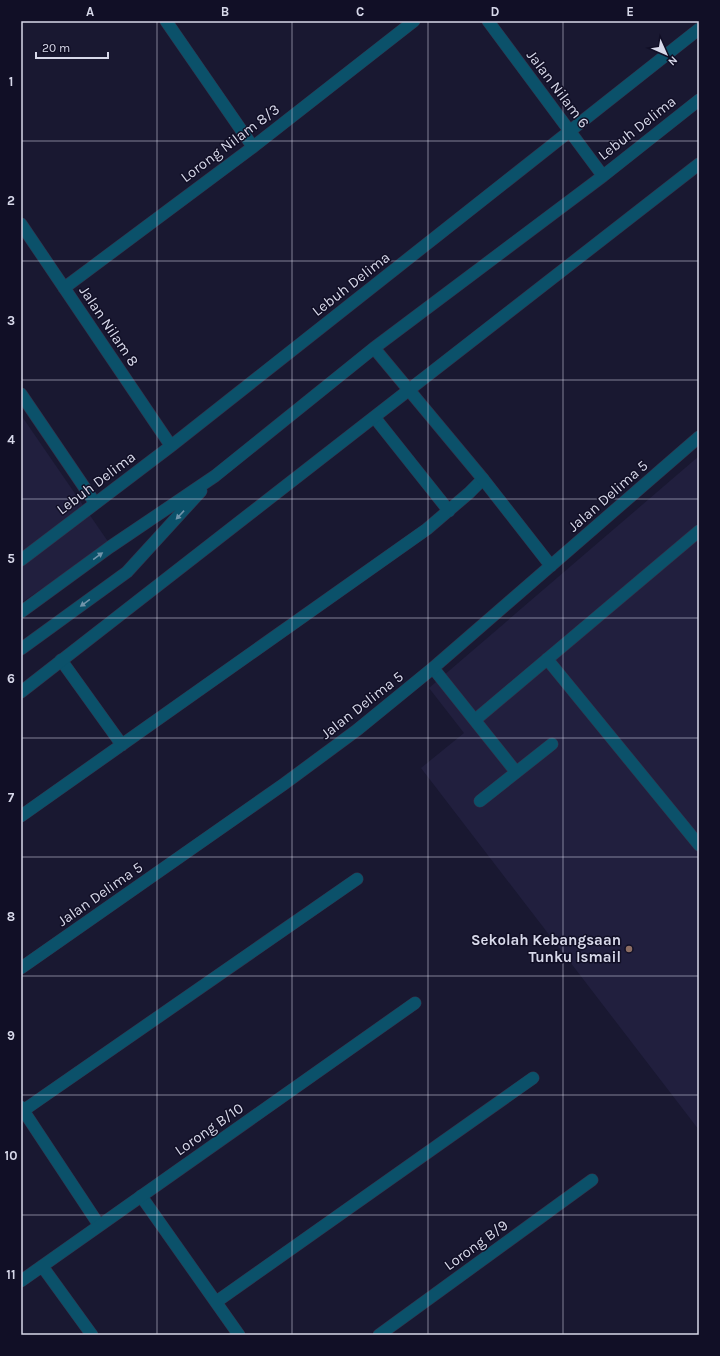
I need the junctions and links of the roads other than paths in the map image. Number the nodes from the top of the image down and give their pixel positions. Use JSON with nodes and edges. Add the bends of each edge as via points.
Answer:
{"nodes":[{"id":1,"x":166,"y":21,"type":"edge"},
{"id":2,"x":414,"y":21,"type":"edge"},
{"id":3,"x":488,"y":21,"type":"edge"},
{"id":4,"x":699,"y":29,"type":"edge"},
{"id":5,"x":699,"y":100,"type":"edge"},
{"id":6,"x":571,"y":131,"type":"junction"},
{"id":7,"x":253,"y":147,"type":"junction"},
{"id":8,"x":699,"y":164,"type":"edge"},
{"id":9,"x":603,"y":176,"type":"junction"},
{"id":10,"x":21,"y":224,"type":"edge"},
{"id":11,"x":64,"y":288,"type":"junction"},
{"id":12,"x":374,"y":348,"type":"junction"},
{"id":13,"x":410,"y":390,"type":"junction"},
{"id":14,"x":21,"y":394,"type":"edge"},
{"id":15,"x":375,"y":418,"type":"junction"},
{"id":16,"x":699,"y":437,"type":"edge"},
{"id":17,"x":171,"y":446,"type":"junction"},
{"id":18,"x":215,"y":476,"type":"junction"},
{"id":19,"x":483,"y":478,"type":"junction"},
{"id":20,"x":95,"y":503,"type":"junction"},
{"id":21,"x":449,"y":511,"type":"junction"},
{"id":22,"x":699,"y":531,"type":"edge"},
{"id":23,"x":21,"y":560,"type":"edge"},
{"id":24,"x":551,"y":566,"type":"junction"},
{"id":25,"x":22,"y":610,"type":"edge"},
{"id":26,"x":21,"y":649,"type":"edge"},
{"id":27,"x":547,"y":659,"type":"junction"},
{"id":28,"x":61,"y":660,"type":"junction"},
{"id":29,"x":433,"y":668,"type":"junction"},
{"id":30,"x":21,"y":692,"type":"edge"},
{"id":31,"x":475,"y":720,"type":"junction"},
{"id":32,"x":552,"y":744,"type":"dead end"},
{"id":33,"x":122,"y":745,"type":"junction"},
{"id":34,"x":516,"y":772,"type":"junction"},
{"id":35,"x":480,"y":801,"type":"dead end"},
{"id":36,"x":21,"y":816,"type":"edge"},
{"id":37,"x":699,"y":845,"type":"edge"},
{"id":38,"x":357,"y":879,"type":"dead end"},
{"id":39,"x":21,"y":968,"type":"edge"},
{"id":40,"x":415,"y":1003,"type":"dead end"},
{"id":41,"x":533,"y":1078,"type":"dead end"},
{"id":42,"x":22,"y":1108,"type":"edge"},
{"id":43,"x":592,"y":1180,"type":"dead end"},
{"id":44,"x":141,"y":1196,"type":"junction"},
{"id":45,"x":99,"y":1225,"type":"junction"},
{"id":46,"x":42,"y":1266,"type":"junction"},
{"id":47,"x":21,"y":1281,"type":"edge"},
{"id":48,"x":216,"y":1302,"type":"junction"},
{"id":49,"x":92,"y":1335,"type":"edge"},
{"id":50,"x":239,"y":1335,"type":"edge"},
{"id":51,"x":378,"y":1335,"type":"edge"}],
"edges":[{"from":1,"to":7,"type":"street"},
{"from":2,"to":7,"type":"street","name":"Lorong Nilam 8/3"},
{"from":3,"to":6,"type":"street","name":"Jalan Nilam 6"},
{"from":4,"to":6,"type":"street","name":"Lebuh Delima"},
{"from":5,"to":9,"type":"street","name":"Lebuh Delima"},
{"from":6,"to":9,"type":"street","name":"Jalan Nilam 6"},
{"from":6,"to":17,"type":"street","name":"Lebuh Delima"},
{"from":7,"to":11,"type":"street","name":"Lorong Nilam 8/3"},
{"from":8,"to":13,"type":"street"},
{"from":9,"to":12,"type":"street","name":"Lebuh Delima"},
{"from":10,"to":11,"type":"street","name":"Jalan Nilam 8"},
{"from":11,"to":17,"type":"street","name":"Jalan Nilam 8"},
{"from":12,"to":13,"type":"street"},
{"from":12,"to":18,"type":"street","name":"Lebuh Delima"},
{"from":13,"to":15,"type":"street"},
{"from":13,"to":19,"type":"street"},
{"from":14,"to":20,"type":"street"},
{"from":15,"to":21,"type":"street"},
{"from":15,"to":28,"type":"street"},
{"from":16,"to":24,"type":"street","name":"Jalan Delima 5"},
{"from":17,"to":20,"type":"street","name":"Lebuh Delima"},
{"from":25,"to":18,"type":"street","name":"Lebuh Delima","one_way":true},
{"from":18,"to":26,"type":"street","name":"Lebuh Delima","one_way":true,"via":[[127,572]]},
{"from":19,"to":21,"type":"street"},
{"from":19,"to":24,"type":"street"},
{"from":20,"to":23,"type":"street","name":"Lebuh Delima"},
{"from":21,"to":33,"type":"street"},
{"from":22,"to":27,"type":"street"},
{"from":24,"to":29,"type":"street","name":"Jalan Delima 5"},
{"from":27,"to":31,"type":"street"},
{"from":27,"to":37,"type":"street"},
{"from":28,"to":30,"type":"street"},
{"from":28,"to":33,"type":"street"},
{"from":29,"to":31,"type":"street"},
{"from":29,"to":39,"type":"street","name":"Jalan Delima 5","via":[[357,730],[284,784]]},
{"from":31,"to":34,"type":"street"},
{"from":32,"to":34,"type":"street"},
{"from":33,"to":36,"type":"street"},
{"from":34,"to":35,"type":"street"},
{"from":38,"to":42,"type":"street"},
{"from":40,"to":44,"type":"street","name":"Lorong B/10"},
{"from":41,"to":48,"type":"street"},
{"from":42,"to":45,"type":"street"},
{"from":43,"to":51,"type":"street","name":"Lorong B/9"},
{"from":44,"to":45,"type":"street","name":"Lorong B/10"},
{"from":44,"to":48,"type":"street"},
{"from":45,"to":46,"type":"street","name":"Lorong B/10"},
{"from":46,"to":47,"type":"street","name":"Lorong B/10"},
{"from":46,"to":49,"type":"street"},
{"from":48,"to":50,"type":"street"}]}
